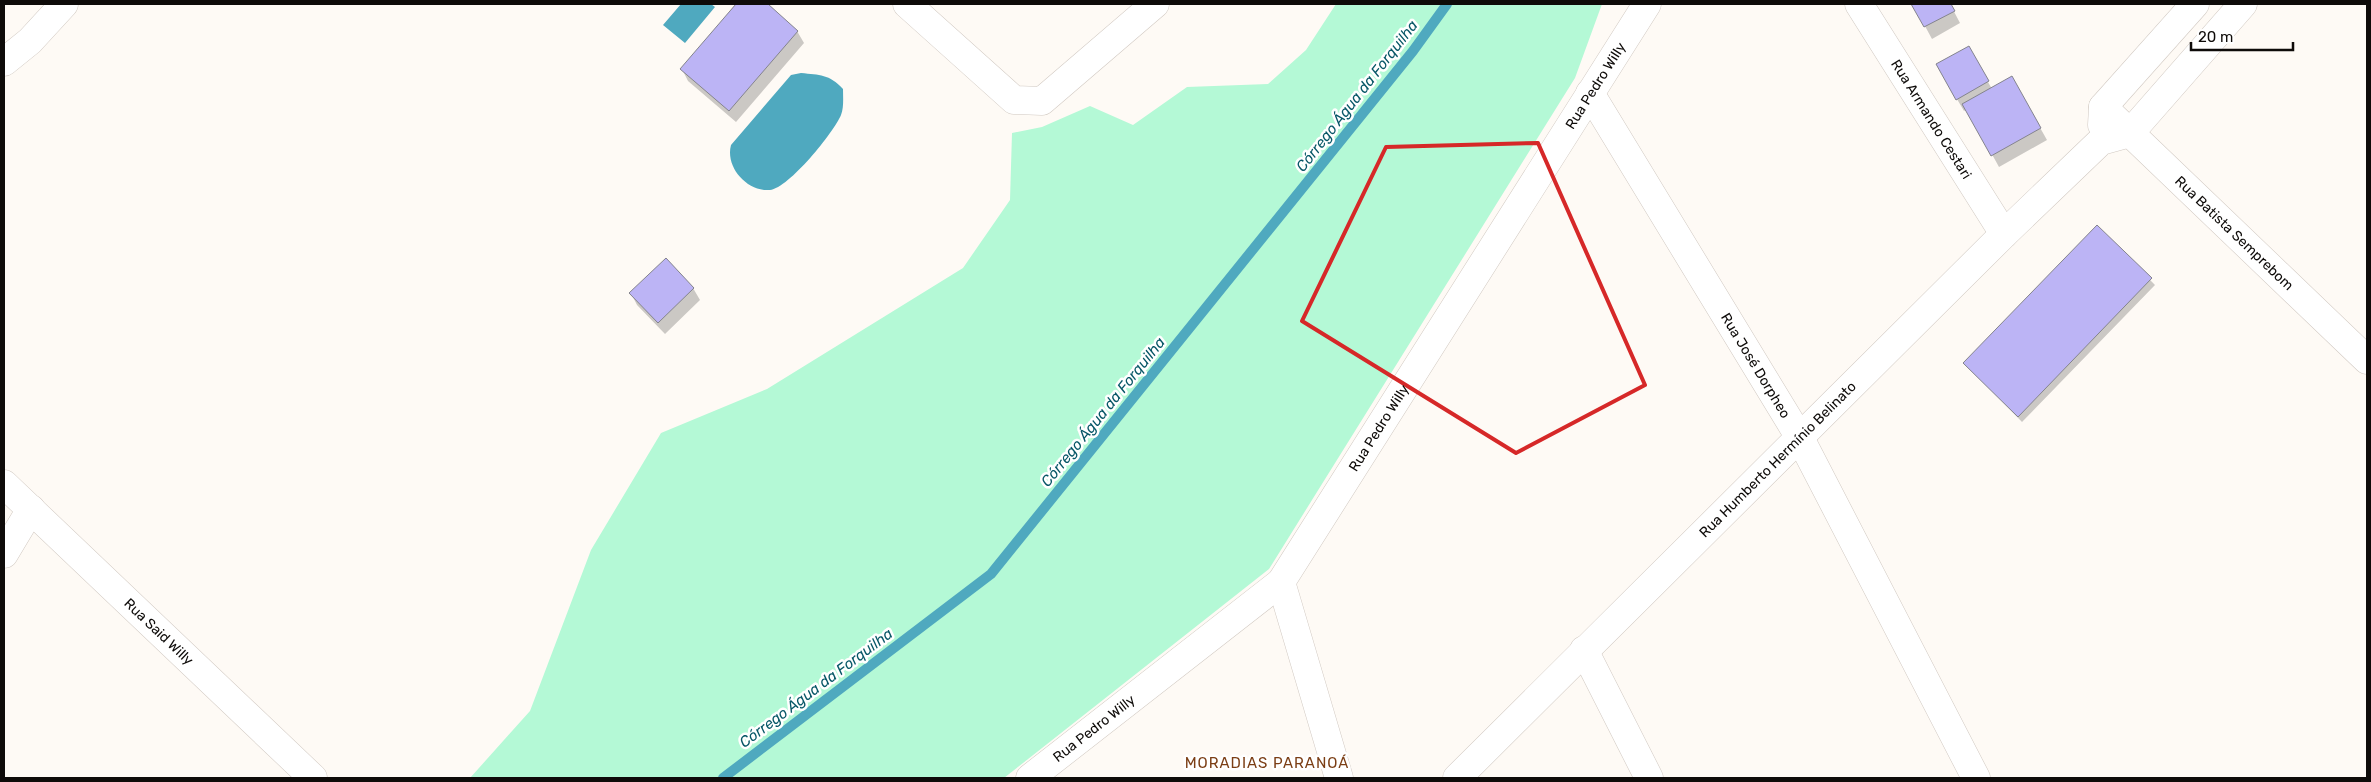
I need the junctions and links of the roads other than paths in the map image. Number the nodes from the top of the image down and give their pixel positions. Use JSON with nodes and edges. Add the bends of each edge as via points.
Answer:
{"nodes":[{"id":1,"x":64,"y":4,"type":"edge"},
{"id":2,"x":907,"y":4,"type":"edge"},
{"id":3,"x":1155,"y":4,"type":"edge"},
{"id":4,"x":1647,"y":4,"type":"edge"},
{"id":5,"x":1858,"y":4,"type":"edge"},
{"id":6,"x":2243,"y":4,"type":"edge"},
{"id":7,"x":2193,"y":5,"type":"edge"},
{"id":8,"x":2211,"y":40,"type":"junction"},
{"id":9,"x":4,"y":62,"type":"edge"},
{"id":10,"x":1590,"y":93,"type":"junction"},
{"id":11,"x":2103,"y":107,"type":"junction"},
{"id":12,"x":2130,"y":133,"type":"junction"},
{"id":13,"x":2101,"y":141,"type":"junction"},
{"id":14,"x":2004,"y":234,"type":"junction"},
{"id":15,"x":2367,"y":360,"type":"edge"},
{"id":16,"x":1800,"y":438,"type":"junction"},
{"id":17,"x":4,"y":484,"type":"edge"},
{"id":18,"x":31,"y":509,"type":"junction"},
{"id":19,"x":4,"y":554,"type":"edge"},
{"id":20,"x":1281,"y":582,"type":"junction"},
{"id":21,"x":1584,"y":650,"type":"junction"},
{"id":22,"x":313,"y":778,"type":"edge"},
{"id":23,"x":1030,"y":778,"type":"edge"},
{"id":24,"x":1339,"y":778,"type":"edge"},
{"id":25,"x":1457,"y":778,"type":"edge"},
{"id":26,"x":1649,"y":778,"type":"edge"},
{"id":27,"x":1976,"y":778,"type":"edge"}],
"edges":[{"from":1,"to":9,"type":"street","via":[[30,41]]},
{"from":2,"to":3,"type":"street","via":[[1014,100],[1042,101]]},
{"from":4,"to":10,"type":"street","name":"Rua Pedro Willy"},
{"from":5,"to":14,"type":"street","name":"Rua Armando Cestari"},
{"from":6,"to":8,"type":"street"},
{"from":7,"to":8,"type":"street"},
{"from":7,"to":11,"type":"street"},
{"from":8,"to":12,"type":"street"},
{"from":10,"to":16,"type":"street","name":"Rua José Dorpheo"},
{"from":10,"to":20,"type":"street","name":"Rua Pedro Willy"},
{"from":11,"to":12,"type":"street","name":"Rua Batista Semprebom"},
{"from":11,"to":13,"type":"street"},
{"from":12,"to":13,"type":"street"},
{"from":12,"to":15,"type":"street","name":"Rua Batista Semprebom"},
{"from":13,"to":14,"type":"street","name":"Rua Humberto Hermínio Belinato"},
{"from":14,"to":16,"type":"street","name":"Rua Humberto Hermínio Belinato"},
{"from":16,"to":21,"type":"street","name":"Rua Humberto Hermínio Belinato"},
{"from":16,"to":27,"type":"street","name":"Rua José Dorpheo"},
{"from":17,"to":18,"type":"street","name":"Rua Said Willy"},
{"from":18,"to":19,"type":"street"},
{"from":18,"to":22,"type":"street","name":"Rua Said Willy"},
{"from":20,"to":23,"type":"street","name":"Rua Pedro Willy"},
{"from":20,"to":24,"type":"street"},
{"from":21,"to":25,"type":"street","name":"Rua Humberto Hermínio Belinato"},
{"from":21,"to":26,"type":"street"}]}
